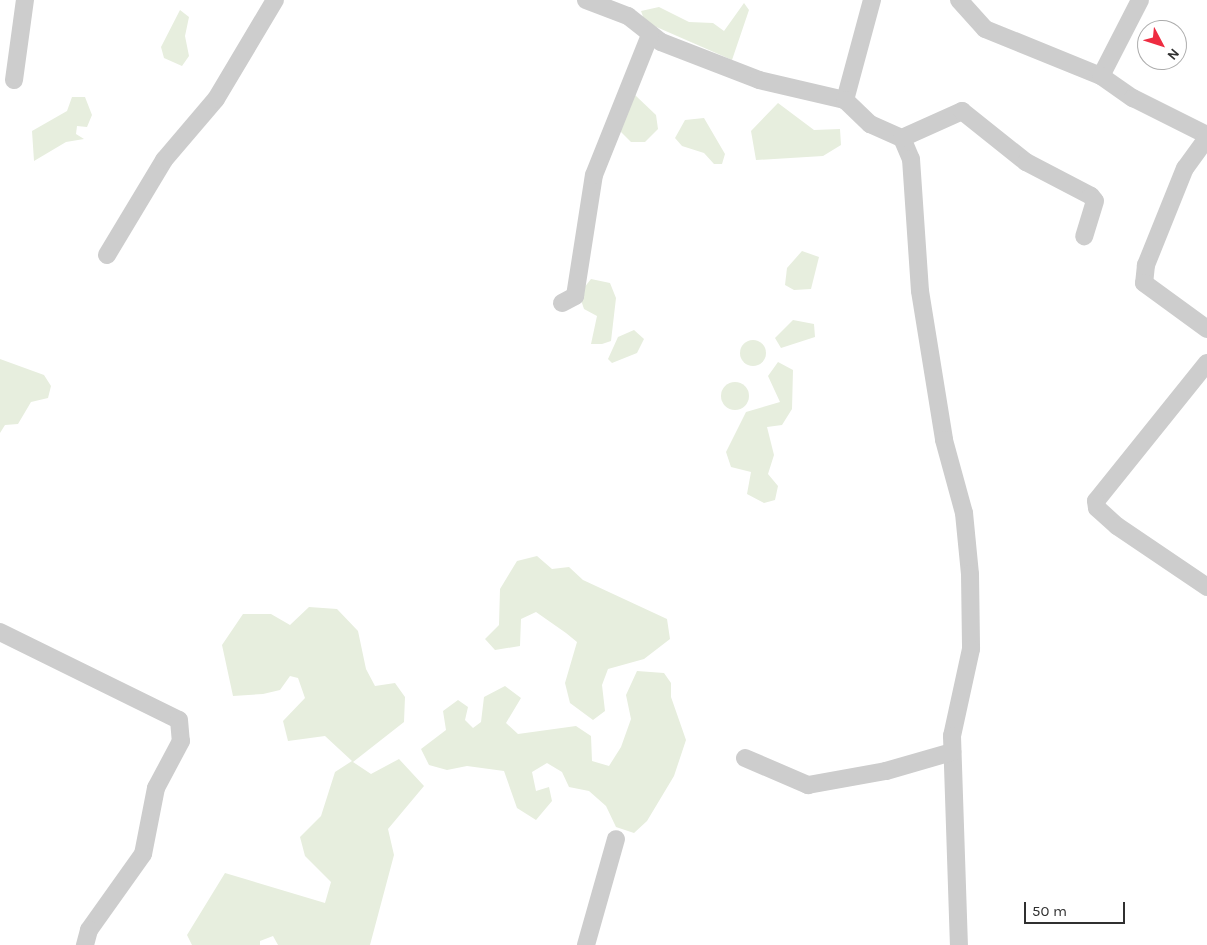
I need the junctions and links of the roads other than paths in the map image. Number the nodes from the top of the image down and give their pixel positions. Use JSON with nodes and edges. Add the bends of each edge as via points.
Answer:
{"nodes":[{"id":1,"x":25,"y":0,"type":"edge"},
{"id":2,"x":275,"y":0,"type":"edge"},
{"id":3,"x":586,"y":0,"type":"edge"},
{"id":4,"x":872,"y":0,"type":"edge"},
{"id":5,"x":959,"y":0,"type":"edge"},
{"id":6,"x":1140,"y":0,"type":"edge"},
{"id":7,"x":650,"y":35,"type":"junction"},
{"id":8,"x":1101,"y":76,"type":"junction"},
{"id":9,"x":14,"y":80,"type":"dead end"},
{"id":10,"x":845,"y":100,"type":"junction"},
{"id":11,"x":1207,"y":137,"type":"edge"},
{"id":12,"x":902,"y":138,"type":"junction"},
{"id":13,"x":1084,"y":236,"type":"dead end"},
{"id":14,"x":107,"y":255,"type":"dead end"},
{"id":15,"x":562,"y":303,"type":"dead end"},
{"id":16,"x":1207,"y":329,"type":"edge"},
{"id":17,"x":1207,"y":363,"type":"edge"},
{"id":18,"x":1207,"y":587,"type":"edge"},
{"id":19,"x":0,"y":632,"type":"edge"},
{"id":20,"x":952,"y":752,"type":"junction"},
{"id":21,"x":745,"y":758,"type":"dead end"},
{"id":22,"x":616,"y":839,"type":"dead end"},
{"id":23,"x":85,"y":945,"type":"edge"},
{"id":24,"x":586,"y":945,"type":"edge"},
{"id":25,"x":959,"y":945,"type":"edge"}],
"edges":[{"from":1,"to":9,"type":"street"},
{"from":2,"to":14,"type":"street","via":[[216,99],[164,160]]},
{"from":3,"to":7,"type":"street","via":[[628,16]]},
{"from":4,"to":10,"type":"street"},
{"from":5,"to":8,"type":"street","via":[[985,29]]},
{"from":6,"to":8,"type":"street"},
{"from":7,"to":10,"type":"street","via":[[759,80]]},
{"from":7,"to":15,"type":"street","via":[[594,175],[575,296]]},
{"from":8,"to":11,"type":"street","via":[[1133,98]]},
{"from":10,"to":12,"type":"street","via":[[870,124]]},
{"from":11,"to":16,"type":"street","via":[[1185,168],[1146,265],[1144,283]]},
{"from":12,"to":13,"type":"street","via":[[954,111],[962,111],[1026,162],[1091,196],[1095,201]]},
{"from":12,"to":20,"type":"street","via":[[916,184],[920,291],[944,440],[964,513],[970,574],[971,649]]},
{"from":17,"to":18,"type":"street","via":[[1096,501],[1096,508],[1117,526]]},
{"from":19,"to":23,"type":"street","via":[[180,720],[182,742],[156,788],[142,854],[89,930]]},
{"from":20,"to":21,"type":"street","via":[[886,771],[808,784]]},
{"from":20,"to":25,"type":"street"},
{"from":22,"to":24,"type":"street"}]}
